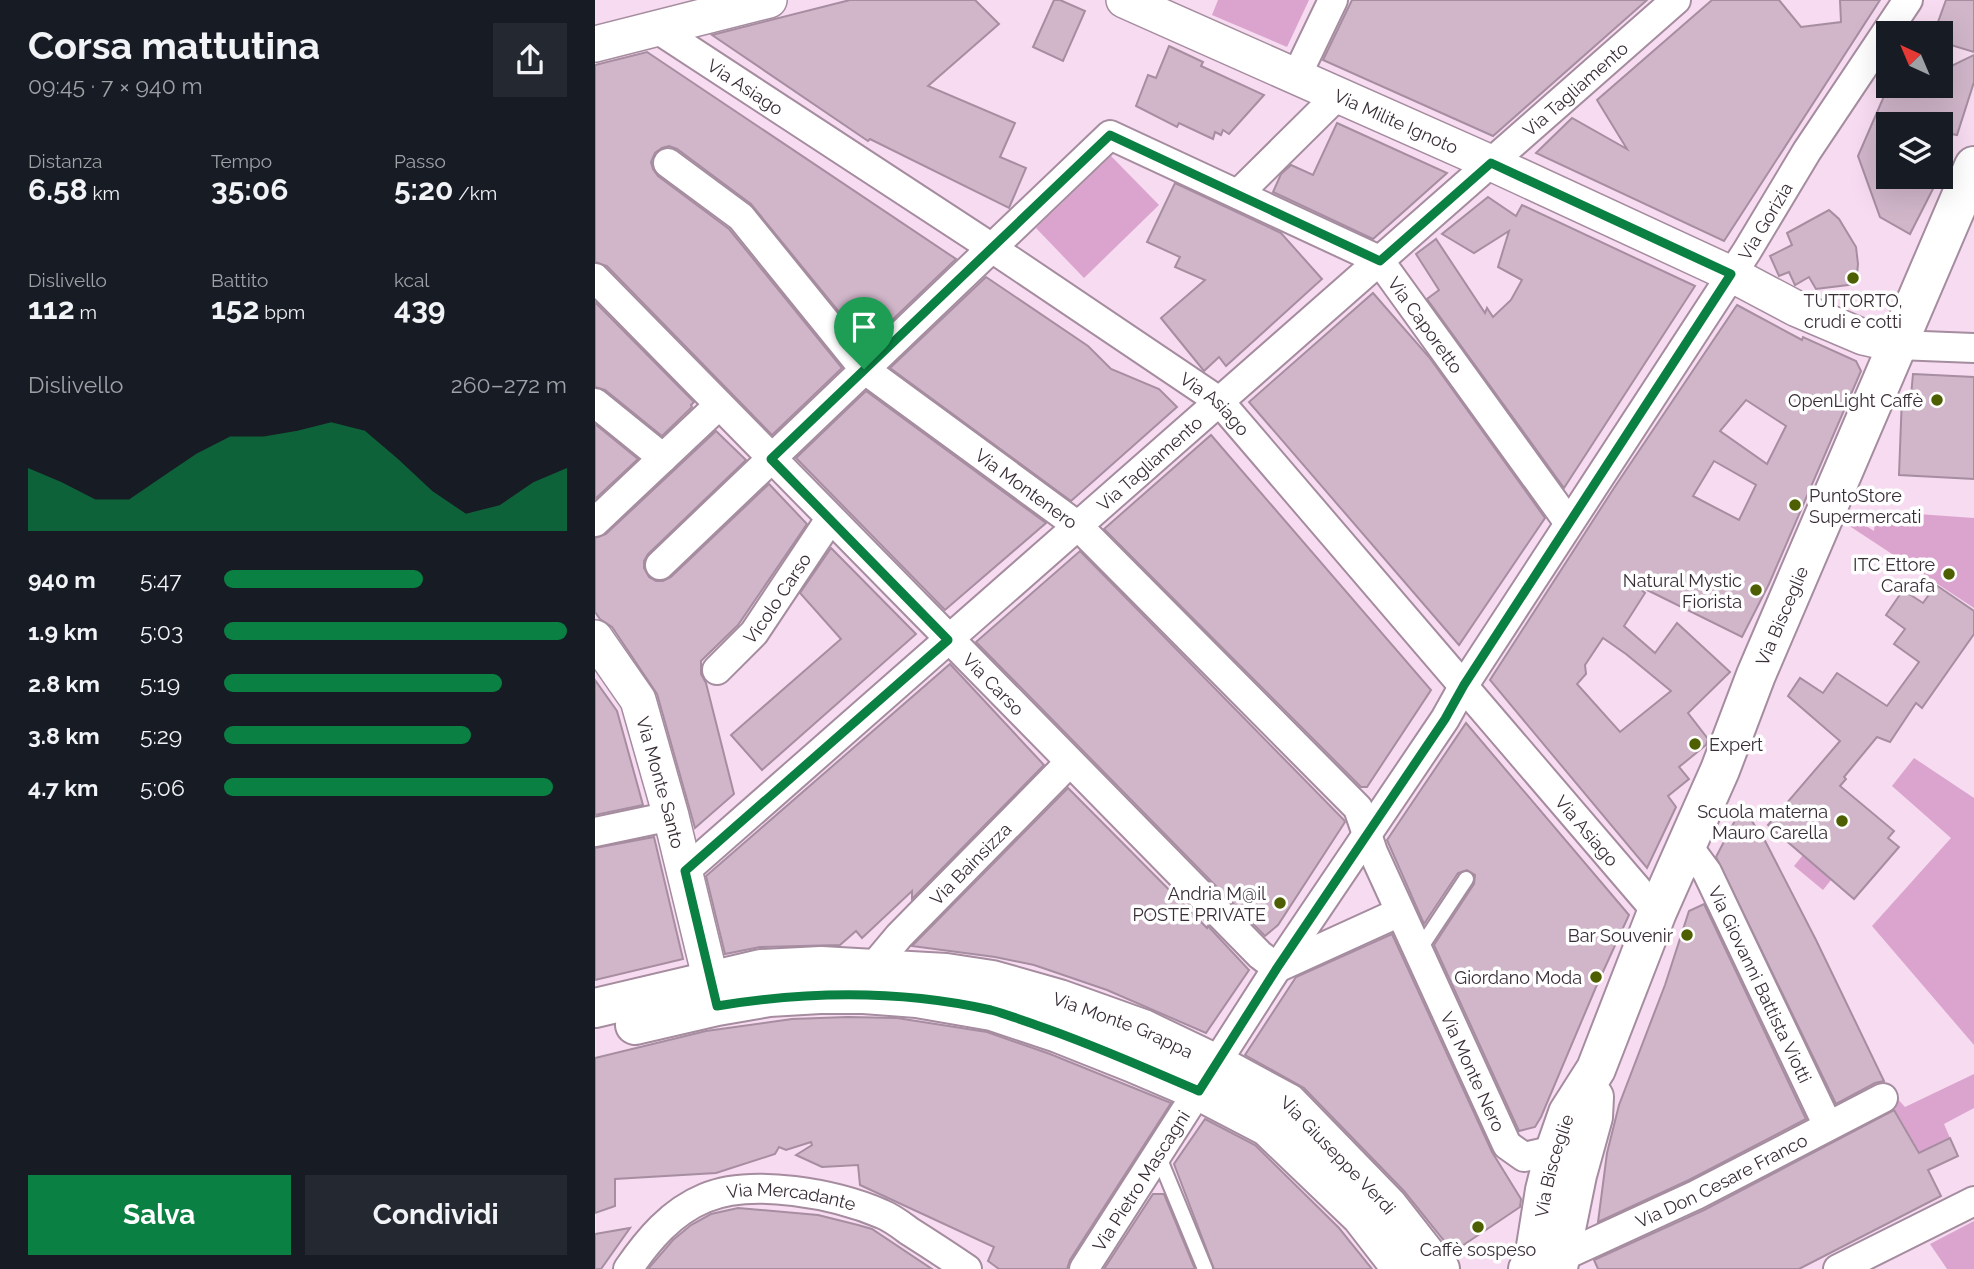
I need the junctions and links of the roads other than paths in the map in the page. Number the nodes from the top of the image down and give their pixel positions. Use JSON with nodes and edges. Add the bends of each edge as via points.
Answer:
{"nodes":[{"id":1,"x":769,"y":0,"type":"edge"},
{"id":2,"x":1124,"y":0,"type":"edge"},
{"id":3,"x":1333,"y":0,"type":"edge"},
{"id":4,"x":1676,"y":0,"type":"edge"},
{"id":5,"x":1907,"y":0,"type":"edge"},
{"id":6,"x":656,"y":29,"type":"junction"},
{"id":7,"x":595,"y":44,"type":"edge"},
{"id":8,"x":1296,"y":77,"type":"junction"},
{"id":9,"x":1338,"y":95,"type":"junction"},
{"id":10,"x":668,"y":163,"type":"dead end"},
{"id":11,"x":1491,"y":163,"type":"junction"},
{"id":12,"x":1971,"y":181,"type":"edge"},
{"id":13,"x":1238,"y":194,"type":"junction"},
{"id":14,"x":992,"y":248,"type":"junction"},
{"id":15,"x":1380,"y":261,"type":"junction"},
{"id":16,"x":1731,"y":274,"type":"junction"},
{"id":17,"x":595,"y":278,"type":"edge"},
{"id":18,"x":1898,"y":345,"type":"junction"},
{"id":19,"x":1974,"y":348,"type":"edge"},
{"id":20,"x":864,"y":369,"type":"junction"},
{"id":21,"x":1219,"y":401,"type":"junction"},
{"id":22,"x":595,"y":403,"type":"edge"},
{"id":23,"x":719,"y":405,"type":"junction"},
{"id":24,"x":663,"y":458,"type":"junction"},
{"id":25,"x":771,"y":459,"type":"junction"},
{"id":26,"x":830,"y":520,"type":"junction"},
{"id":27,"x":595,"y":522,"type":"edge"},
{"id":28,"x":1569,"y":523,"type":"junction"},
{"id":29,"x":1078,"y":526,"type":"junction"},
{"id":30,"x":660,"y":565,"type":"dead end"},
{"id":31,"x":595,"y":638,"type":"edge"},
{"id":32,"x":948,"y":640,"type":"junction"},
{"id":33,"x":717,"y":670,"type":"dead end"},
{"id":34,"x":1464,"y":685,"type":"junction"},
{"id":35,"x":1069,"y":764,"type":"junction"},
{"id":36,"x":671,"y":816,"type":"junction"},
{"id":37,"x":595,"y":832,"type":"edge"},
{"id":38,"x":1367,"y":834,"type":"junction"},
{"id":39,"x":1688,"y":845,"type":"junction"},
{"id":40,"x":685,"y":871,"type":"junction"},
{"id":41,"x":1466,"y":879,"type":"dead end"},
{"id":42,"x":1401,"y":912,"type":"junction"},
{"id":43,"x":1657,"y":912,"type":"junction"},
{"id":44,"x":1419,"y":950,"type":"junction"},
{"id":45,"x":873,"y":967,"type":"junction"},
{"id":46,"x":1277,"y":968,"type":"junction"},
{"id":47,"x":714,"y":993,"type":"junction"},
{"id":48,"x":595,"y":1008,"type":"edge"},
{"id":49,"x":595,"y":1034,"type":"edge"},
{"id":50,"x":1596,"y":1069,"type":"junction"},
{"id":51,"x":1207,"y":1078,"type":"junction"},
{"id":52,"x":1883,"y":1098,"type":"dead end"},
{"id":53,"x":1828,"y":1126,"type":"junction"},
{"id":54,"x":1555,"y":1150,"type":"junction"},
{"id":55,"x":1158,"y":1155,"type":"junction"},
{"id":56,"x":1974,"y":1200,"type":"edge"},
{"id":57,"x":1549,"y":1265,"type":"edge"},
{"id":58,"x":628,"y":1269,"type":"edge"},
{"id":59,"x":967,"y":1269,"type":"edge"},
{"id":60,"x":1084,"y":1269,"type":"edge"},
{"id":61,"x":1205,"y":1269,"type":"edge"},
{"id":62,"x":1402,"y":1269,"type":"edge"},
{"id":63,"x":1440,"y":1269,"type":"edge"},
{"id":64,"x":1838,"y":1269,"type":"edge"}],
"edges":[{"from":1,"to":6,"type":"street"},
{"from":2,"to":8,"type":"street","name":"Via Milite Ignoto"},
{"from":3,"to":8,"type":"street"},
{"from":4,"to":11,"type":"street","name":"Via Tagliamento"},
{"from":5,"to":16,"type":"street","name":"Via Gorizia"},
{"from":6,"to":7,"type":"street"},
{"from":6,"to":14,"type":"street","name":"Via Asiago"},
{"from":8,"to":9,"type":"street","name":"Via Milite Ignoto"},
{"from":9,"to":11,"type":"street","name":"Via Milite Ignoto"},
{"from":9,"to":13,"type":"street"},
{"from":10,"to":20,"type":"street","name":"Via Montenero","via":[[741,217]]},
{"from":11,"to":15,"type":"street","name":"Via Tagliamento"},
{"from":11,"to":16,"type":"street","name":"Via Milite Ignoto"},
{"from":12,"to":18,"type":"main road","name":"Via Bisceglie"},
{"from":13,"to":14,"type":"street","name":"Via Caporetto","via":[[1110,135]]},
{"from":13,"to":15,"type":"street","name":"Via Caporetto"},
{"from":14,"to":20,"type":"street"},
{"from":14,"to":21,"type":"street","name":"Via Asiago"},
{"from":15,"to":21,"type":"street","name":"Via Tagliamento"},
{"from":15,"to":28,"type":"street","name":"Via Caporetto"},
{"from":16,"to":18,"type":"street","name":"Via Milite Ignoto","via":[[1797,309],[1863,337]]},
{"from":16,"to":28,"type":"street","name":"Via Gorizia"},
{"from":17,"to":23,"type":"street","name":"Via Carso"},
{"from":18,"to":19,"type":"street"},
{"from":18,"to":39,"type":"main road","name":"Via Bisceglie"},
{"from":20,"to":25,"type":"street"},
{"from":20,"to":29,"type":"street","name":"Via Montenero"},
{"from":21,"to":29,"type":"street","name":"Via Tagliamento"},
{"from":21,"to":34,"type":"street","name":"Via Asiago"},
{"from":22,"to":24,"type":"street"},
{"from":23,"to":24,"type":"street"},
{"from":23,"to":25,"type":"street","name":"Via Carso"},
{"from":24,"to":27,"type":"street"},
{"from":25,"to":26,"type":"street","name":"Via Carso"},
{"from":25,"to":30,"type":"street"},
{"from":26,"to":32,"type":"street","name":"Via Carso"},
{"from":26,"to":33,"type":"street","name":"Vicolo Carso","via":[[754,633]]},
{"from":28,"to":34,"type":"street","name":"Via Gorizia"},
{"from":29,"to":32,"type":"street","name":"Via Tagliamento"},
{"from":29,"to":38,"type":"street","name":"Via Montenero","via":[[1358,808]]},
{"from":31,"to":36,"type":"street","name":"Via Monte Santo","via":[[638,700]]},
{"from":32,"to":35,"type":"street","name":"Via Carso"},
{"from":32,"to":40,"type":"street","name":"Via Tagliamento"},
{"from":34,"to":38,"type":"street","name":"Via Gorizia"},
{"from":34,"to":43,"type":"street","name":"Via Asiago"},
{"from":35,"to":45,"type":"street","name":"Via Bainsizza"},
{"from":35,"to":46,"type":"street","name":"Via Carso"},
{"from":36,"to":37,"type":"street"},
{"from":36,"to":40,"type":"street","name":"Via Monte Santo"},
{"from":38,"to":42,"type":"street","name":"Via Monte Nero"},
{"from":38,"to":46,"type":"street","name":"Via Gorizia"},
{"from":39,"to":43,"type":"main road","name":"Via Bisceglie"},
{"from":39,"to":53,"type":"street","name":"Via Giovanni Battista Viotti","via":[[1707,872]]},
{"from":40,"to":47,"type":"street","name":"Via Monte Santo"},
{"from":41,"to":44,"type":"lane"},
{"from":42,"to":44,"type":"street","name":"Via Monte Nero"},
{"from":42,"to":46,"type":"street"},
{"from":43,"to":50,"type":"main road","name":"Via Bisceglie"},
{"from":44,"to":54,"type":"street","name":"Via Monte Nero","via":[[1507,1145],[1524,1157]]},
{"from":45,"to":47,"type":"main road","name":"Via Monte Grappa","via":[[761,969]]},
{"from":45,"to":51,"type":"main road","name":"Via Monte Grappa","via":[[992,980],[1059,999],[1143,1029]]},
{"from":46,"to":51,"type":"street","name":"Via Gorizia"},
{"from":47,"to":48,"type":"main road","name":"Via Monte Grappa"},
{"from":47,"to":49,"type":"main road","name":"Via Monte Grappa"},
{"from":47,"to":51,"type":"main road","name":"Via Monte Grappa","via":[[769,998],[864,994],[992,1010]]},
{"from":50,"to":54,"type":"main road","name":"Via Bisceglie","via":[[1568,1113]]},
{"from":50,"to":57,"type":"main road","name":"Via Bisceglie","via":[[1593,1116]]},
{"from":51,"to":55,"type":"street","name":"Via Pietro Mascagni"},
{"from":51,"to":62,"type":"main road","name":"Via Giuseppe Verdi","via":[[1268,1127],[1361,1216]]},
{"from":51,"to":63,"type":"main road","name":"Via Giuseppe Verdi","via":[[1288,1103],[1388,1206]]},
{"from":52,"to":53,"type":"street","name":"Via Don Cesare Franco"},
{"from":53,"to":57,"type":"street","name":"Via Don Cesare Franco"},
{"from":54,"to":57,"type":"main road","name":"Via Bisceglie","via":[[1534,1259]]},
{"from":55,"to":60,"type":"street","name":"Via Pietro Mascagni"},
{"from":55,"to":61,"type":"lane"},
{"from":56,"to":64,"type":"street"},
{"from":58,"to":59,"type":"street","name":"Via Mercadante","via":[[650,1237],[706,1197],[785,1189],[838,1198],[884,1214]]}]}
